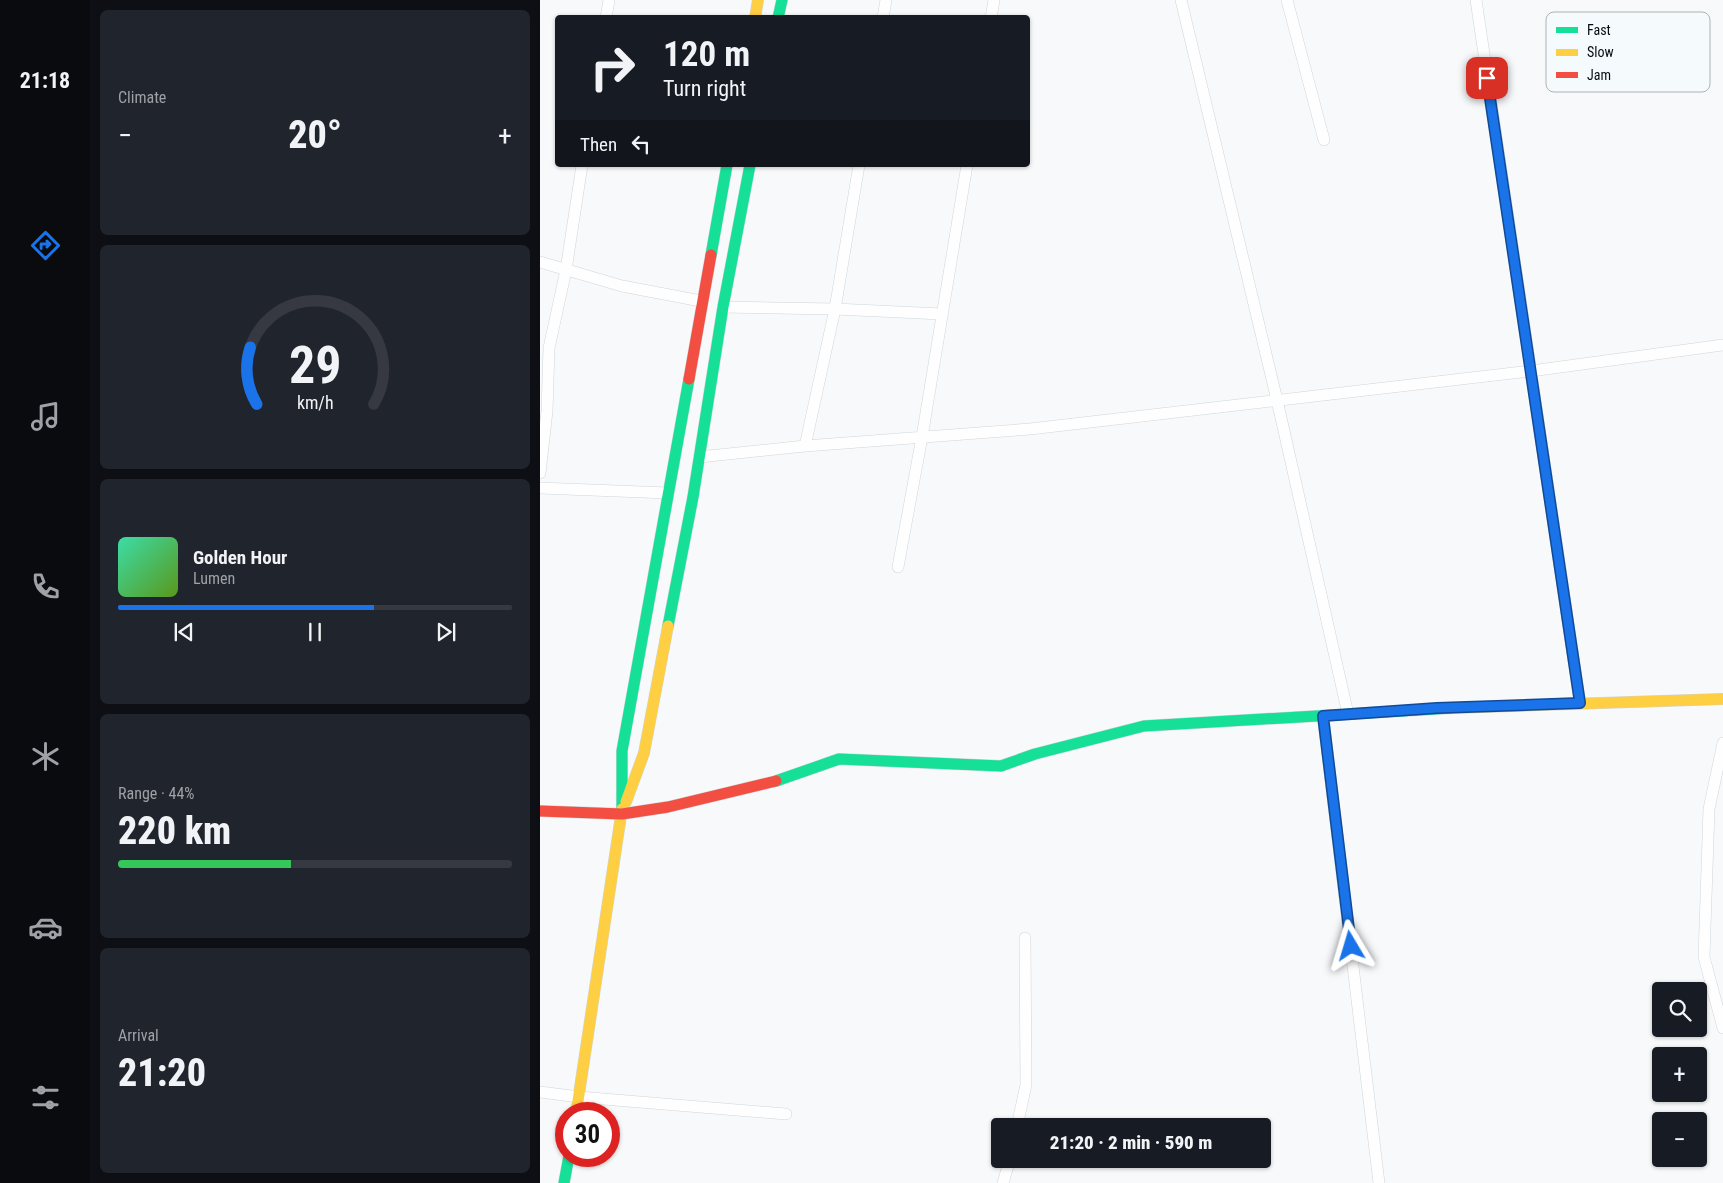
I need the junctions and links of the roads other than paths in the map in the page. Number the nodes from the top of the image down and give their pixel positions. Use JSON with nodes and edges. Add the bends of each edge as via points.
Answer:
{"nodes":[{"id":1,"x":609,"y":0,"type":"edge"},
{"id":2,"x":758,"y":0,"type":"edge"},
{"id":3,"x":782,"y":0,"type":"edge"},
{"id":4,"x":886,"y":0,"type":"edge"},
{"id":5,"x":994,"y":0,"type":"edge"},
{"id":6,"x":1180,"y":0,"type":"edge"},
{"id":7,"x":1288,"y":0,"type":"edge"},
{"id":8,"x":1476,"y":0,"type":"edge"},
{"id":9,"x":606,"y":15,"type":"edge"},
{"id":10,"x":756,"y":15,"type":"edge"},
{"id":11,"x":779,"y":15,"type":"edge"},
{"id":12,"x":884,"y":15,"type":"edge"},
{"id":13,"x":992,"y":15,"type":"edge"},
{"id":14,"x":1324,"y":140,"type":"dead end"},
{"id":15,"x":582,"y":167,"type":"edge"},
{"id":16,"x":727,"y":167,"type":"edge"},
{"id":17,"x":750,"y":167,"type":"edge"},
{"id":18,"x":859,"y":167,"type":"edge"},
{"id":19,"x":967,"y":167,"type":"edge"},
{"id":20,"x":540,"y":262,"type":"edge"},
{"id":21,"x":566,"y":270,"type":"junction"},
{"id":22,"x":701,"y":301,"type":"junction"},
{"id":23,"x":723,"y":307,"type":"junction"},
{"id":24,"x":834,"y":309,"type":"junction"},
{"id":25,"x":942,"y":314,"type":"junction"},
{"id":26,"x":1723,"y":345,"type":"edge"},
{"id":27,"x":1531,"y":371,"type":"junction"},
{"id":28,"x":1277,"y":400,"type":"junction"},
{"id":29,"x":922,"y":436,"type":"junction"},
{"id":30,"x":805,"y":446,"type":"junction"},
{"id":31,"x":699,"y":457,"type":"junction"},
{"id":32,"x":540,"y":473,"type":"edge"},
{"id":33,"x":540,"y":488,"type":"edge"},
{"id":34,"x":668,"y":492,"type":"junction"},
{"id":35,"x":898,"y":567,"type":"dead end"},
{"id":36,"x":1723,"y":699,"type":"edge"},
{"id":37,"x":1580,"y":703,"type":"junction"},
{"id":38,"x":1348,"y":714,"type":"junction"},
{"id":39,"x":1323,"y":716,"type":"junction"},
{"id":40,"x":1723,"y":743,"type":"edge"},
{"id":41,"x":540,"y":811,"type":"edge"},
{"id":42,"x":622,"y":814,"type":"junction"},
{"id":43,"x":1025,"y":938,"type":"dead end"},
{"id":44,"x":1723,"y":1028,"type":"edge"},
{"id":45,"x":540,"y":1092,"type":"edge"},
{"id":46,"x":579,"y":1097,"type":"junction"},
{"id":47,"x":578,"y":1102,"type":"edge"},
{"id":48,"x":786,"y":1114,"type":"dead end"},
{"id":49,"x":1019,"y":1118,"type":"edge"},
{"id":50,"x":567,"y":1167,"type":"edge"},
{"id":51,"x":1007,"y":1168,"type":"edge"},
{"id":52,"x":564,"y":1183,"type":"edge"},
{"id":53,"x":1003,"y":1183,"type":"edge"},
{"id":54,"x":1379,"y":1183,"type":"edge"}],
"edges":[{"from":1,"to":9,"type":"street"},
{"from":2,"to":10,"type":"street"},
{"from":3,"to":11,"type":"street"},
{"from":4,"to":12,"type":"street"},
{"from":5,"to":13,"type":"street"},
{"from":6,"to":28,"type":"street"},
{"from":7,"to":14,"type":"street"},
{"from":8,"to":27,"type":"street"},
{"from":15,"to":21,"type":"street"},
{"from":16,"to":22,"type":"street"},
{"from":17,"to":23,"type":"street"},
{"from":18,"to":24,"type":"street"},
{"from":19,"to":25,"type":"street"},
{"from":20,"to":21,"type":"street"},
{"from":21,"to":22,"type":"street","via":[[622,286]]},
{"from":21,"to":32,"type":"street","via":[[549,348],[547,411]]},
{"from":22,"to":34,"type":"street"},
{"from":23,"to":24,"type":"street"},
{"from":23,"to":31,"type":"street"},
{"from":24,"to":25,"type":"street"},
{"from":24,"to":30,"type":"street"},
{"from":25,"to":29,"type":"street"},
{"from":26,"to":27,"type":"street"},
{"from":27,"to":28,"type":"street"},
{"from":27,"to":37,"type":"street"},
{"from":28,"to":29,"type":"street","via":[[1030,428]]},
{"from":28,"to":38,"type":"street"},
{"from":29,"to":30,"type":"street"},
{"from":29,"to":35,"type":"street"},
{"from":30,"to":31,"type":"street"},
{"from":31,"to":42,"type":"street","via":[[644,753]]},
{"from":33,"to":34,"type":"street"},
{"from":34,"to":42,"type":"street","via":[[622,751]]},
{"from":36,"to":37,"type":"street"},
{"from":37,"to":38,"type":"street"},
{"from":38,"to":39,"type":"street"},
{"from":39,"to":42,"type":"street","via":[[1144,726],[1001,766],[839,759],[779,780],[668,807]]},
{"from":39,"to":54,"type":"street"},
{"from":40,"to":44,"type":"street","via":[[1709,809],[1704,957]]},
{"from":41,"to":42,"type":"street"},
{"from":42,"to":46,"type":"street"},
{"from":43,"to":49,"type":"street","via":[[1026,1085]]},
{"from":45,"to":46,"type":"street"},
{"from":46,"to":47,"type":"street"},
{"from":46,"to":48,"type":"street"},
{"from":50,"to":52,"type":"street"},
{"from":51,"to":53,"type":"street"}]}
